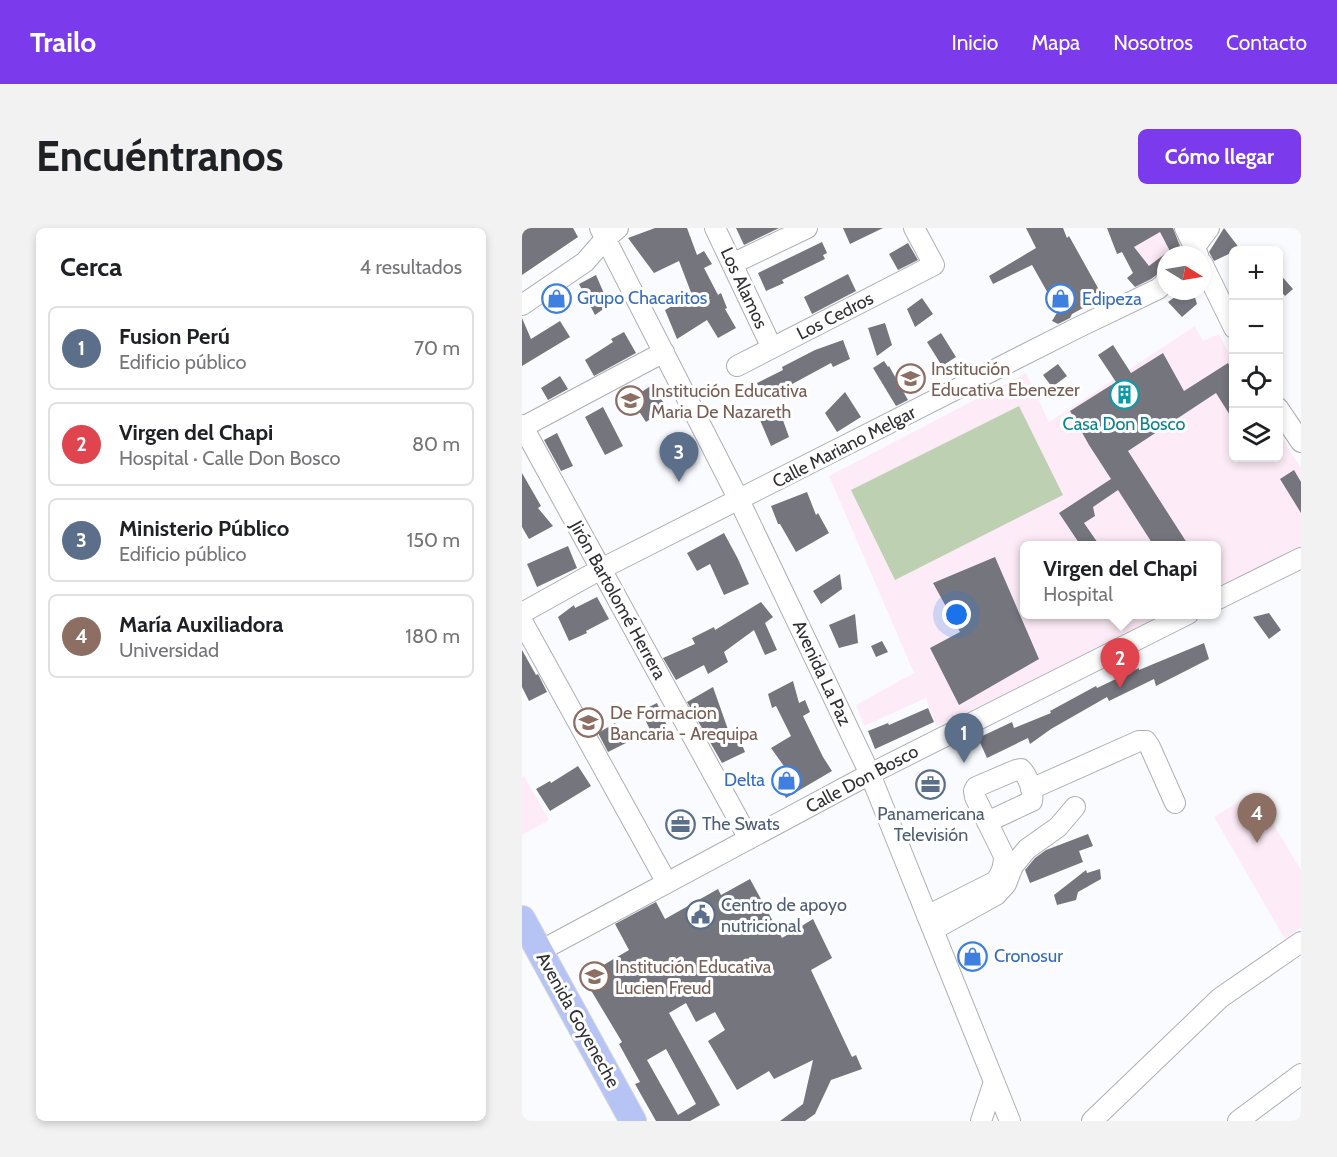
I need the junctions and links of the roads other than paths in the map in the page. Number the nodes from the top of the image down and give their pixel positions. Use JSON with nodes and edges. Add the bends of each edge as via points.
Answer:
{"nodes":[{"id":1,"x":715,"y":228,"type":"edge"},
{"id":2,"x":807,"y":228,"type":"edge"},
{"id":3,"x":914,"y":228,"type":"edge"},
{"id":4,"x":1185,"y":228,"type":"edge"},
{"id":5,"x":1209,"y":228,"type":"edge"},
{"id":6,"x":608,"y":232,"type":"edge"},
{"id":7,"x":1192,"y":246,"type":"edge"},
{"id":8,"x":1200,"y":246,"type":"edge"},
{"id":9,"x":732,"y":264,"type":"junction"},
{"id":10,"x":1211,"y":285,"type":"edge"},
{"id":11,"x":1157,"y":289,"type":"edge"},
{"id":12,"x":522,"y":305,"type":"edge"},
{"id":13,"x":1229,"y":320,"type":"edge"},
{"id":14,"x":772,"y":348,"type":"junction"},
{"id":15,"x":664,"y":352,"type":"junction"},
{"id":16,"x":737,"y":366,"type":"dead end"},
{"id":17,"x":1283,"y":415,"type":"edge"},
{"id":18,"x":523,"y":426,"type":"edge"},
{"id":19,"x":1301,"y":442,"type":"edge"},
{"id":20,"x":740,"y":500,"type":"junction"},
{"id":21,"x":1301,"y":558,"type":"edge"},
{"id":22,"x":601,"y":569,"type":"junction"},
{"id":23,"x":1221,"y":598,"type":"edge"},
{"id":24,"x":522,"y":613,"type":"edge"},
{"id":25,"x":1180,"y":619,"type":"edge"},
{"id":26,"x":522,"y":621,"type":"edge"},
{"id":27,"x":870,"y":774,"type":"junction"},
{"id":28,"x":1031,"y":789,"type":"junction"},
{"id":29,"x":1175,"y":803,"type":"dead end"},
{"id":30,"x":1075,"y":807,"type":"dead end"},
{"id":31,"x":987,"y":822,"type":"junction"},
{"id":32,"x":749,"y":839,"type":"junction"},
{"id":33,"x":667,"y":883,"type":"junction"},
{"id":34,"x":522,"y":919,"type":"edge"},
{"id":35,"x":930,"y":923,"type":"junction"},
{"id":36,"x":1301,"y":942,"type":"edge"},
{"id":37,"x":540,"y":951,"type":"junction"},
{"id":38,"x":1301,"y":1074,"type":"edge"},
{"id":39,"x":994,"y":1082,"type":"junction"},
{"id":40,"x":633,"y":1121,"type":"edge"},
{"id":41,"x":981,"y":1121,"type":"edge"},
{"id":42,"x":1010,"y":1121,"type":"edge"},
{"id":43,"x":1092,"y":1121,"type":"edge"},
{"id":44,"x":1238,"y":1121,"type":"edge"}],
"edges":[{"from":1,"to":9,"type":"street","name":"Los Alamos"},
{"from":2,"to":9,"type":"street"},
{"from":3,"to":14,"type":"street","name":"Los Cedros","via":[[934,265]]},
{"from":4,"to":7,"type":"street"},
{"from":5,"to":8,"type":"street"},
{"from":6,"to":12,"type":"street","via":[[585,262]]},
{"from":6,"to":15,"type":"street","name":"Avenida La Paz"},
{"from":9,"to":14,"type":"street","name":"Los Alamos"},
{"from":10,"to":13,"type":"street"},
{"from":11,"to":20,"type":"street","name":"Calle Mariano Melgar"},
{"from":14,"to":16,"type":"street","name":"Los Cedros"},
{"from":15,"to":18,"type":"street"},
{"from":15,"to":20,"type":"street","name":"Avenida La Paz"},
{"from":17,"to":19,"type":"street"},
{"from":18,"to":22,"type":"street","name":"Jirón Bartolomé Herrera"},
{"from":20,"to":22,"type":"street","name":"Calle Mariano Melgar"},
{"from":20,"to":27,"type":"street","name":"Avenida La Paz"},
{"from":21,"to":23,"type":"street"},
{"from":22,"to":24,"type":"street","name":"Calle Mariano Melgar"},
{"from":22,"to":32,"type":"street","name":"Jirón Bartolomé Herrera"},
{"from":25,"to":27,"type":"street","name":"Calle Don Bosco"},
{"from":26,"to":33,"type":"street"},
{"from":27,"to":32,"type":"street","name":"Calle Don Bosco"},
{"from":27,"to":35,"type":"street","name":"Avenida La Paz"},
{"from":28,"to":29,"type":"street","via":[[1146,741]]},
{"from":28,"to":31,"type":"street","via":[[1032,801]]},
{"from":28,"to":31,"type":"street","via":[[1021,770],[976,787],[975,797]]},
{"from":30,"to":35,"type":"street","via":[[1058,828],[1028,849],[996,895]]},
{"from":31,"to":35,"type":"street","via":[[1004,856],[1001,873]]},
{"from":32,"to":33,"type":"street","name":"Calle Don Bosco"},
{"from":33,"to":37,"type":"street","name":"Calle Don Bosco"},
{"from":34,"to":37,"type":"main road","name":"Avenida Goyeneche"},
{"from":35,"to":39,"type":"street","name":"Avenida La Paz"},
{"from":36,"to":43,"type":"street","via":[[1220,998]]},
{"from":37,"to":40,"type":"main road","name":"Avenida Goyeneche"},
{"from":38,"to":44,"type":"street"},
{"from":39,"to":41,"type":"street"},
{"from":39,"to":42,"type":"street","name":"Avenida La Paz"}]}
